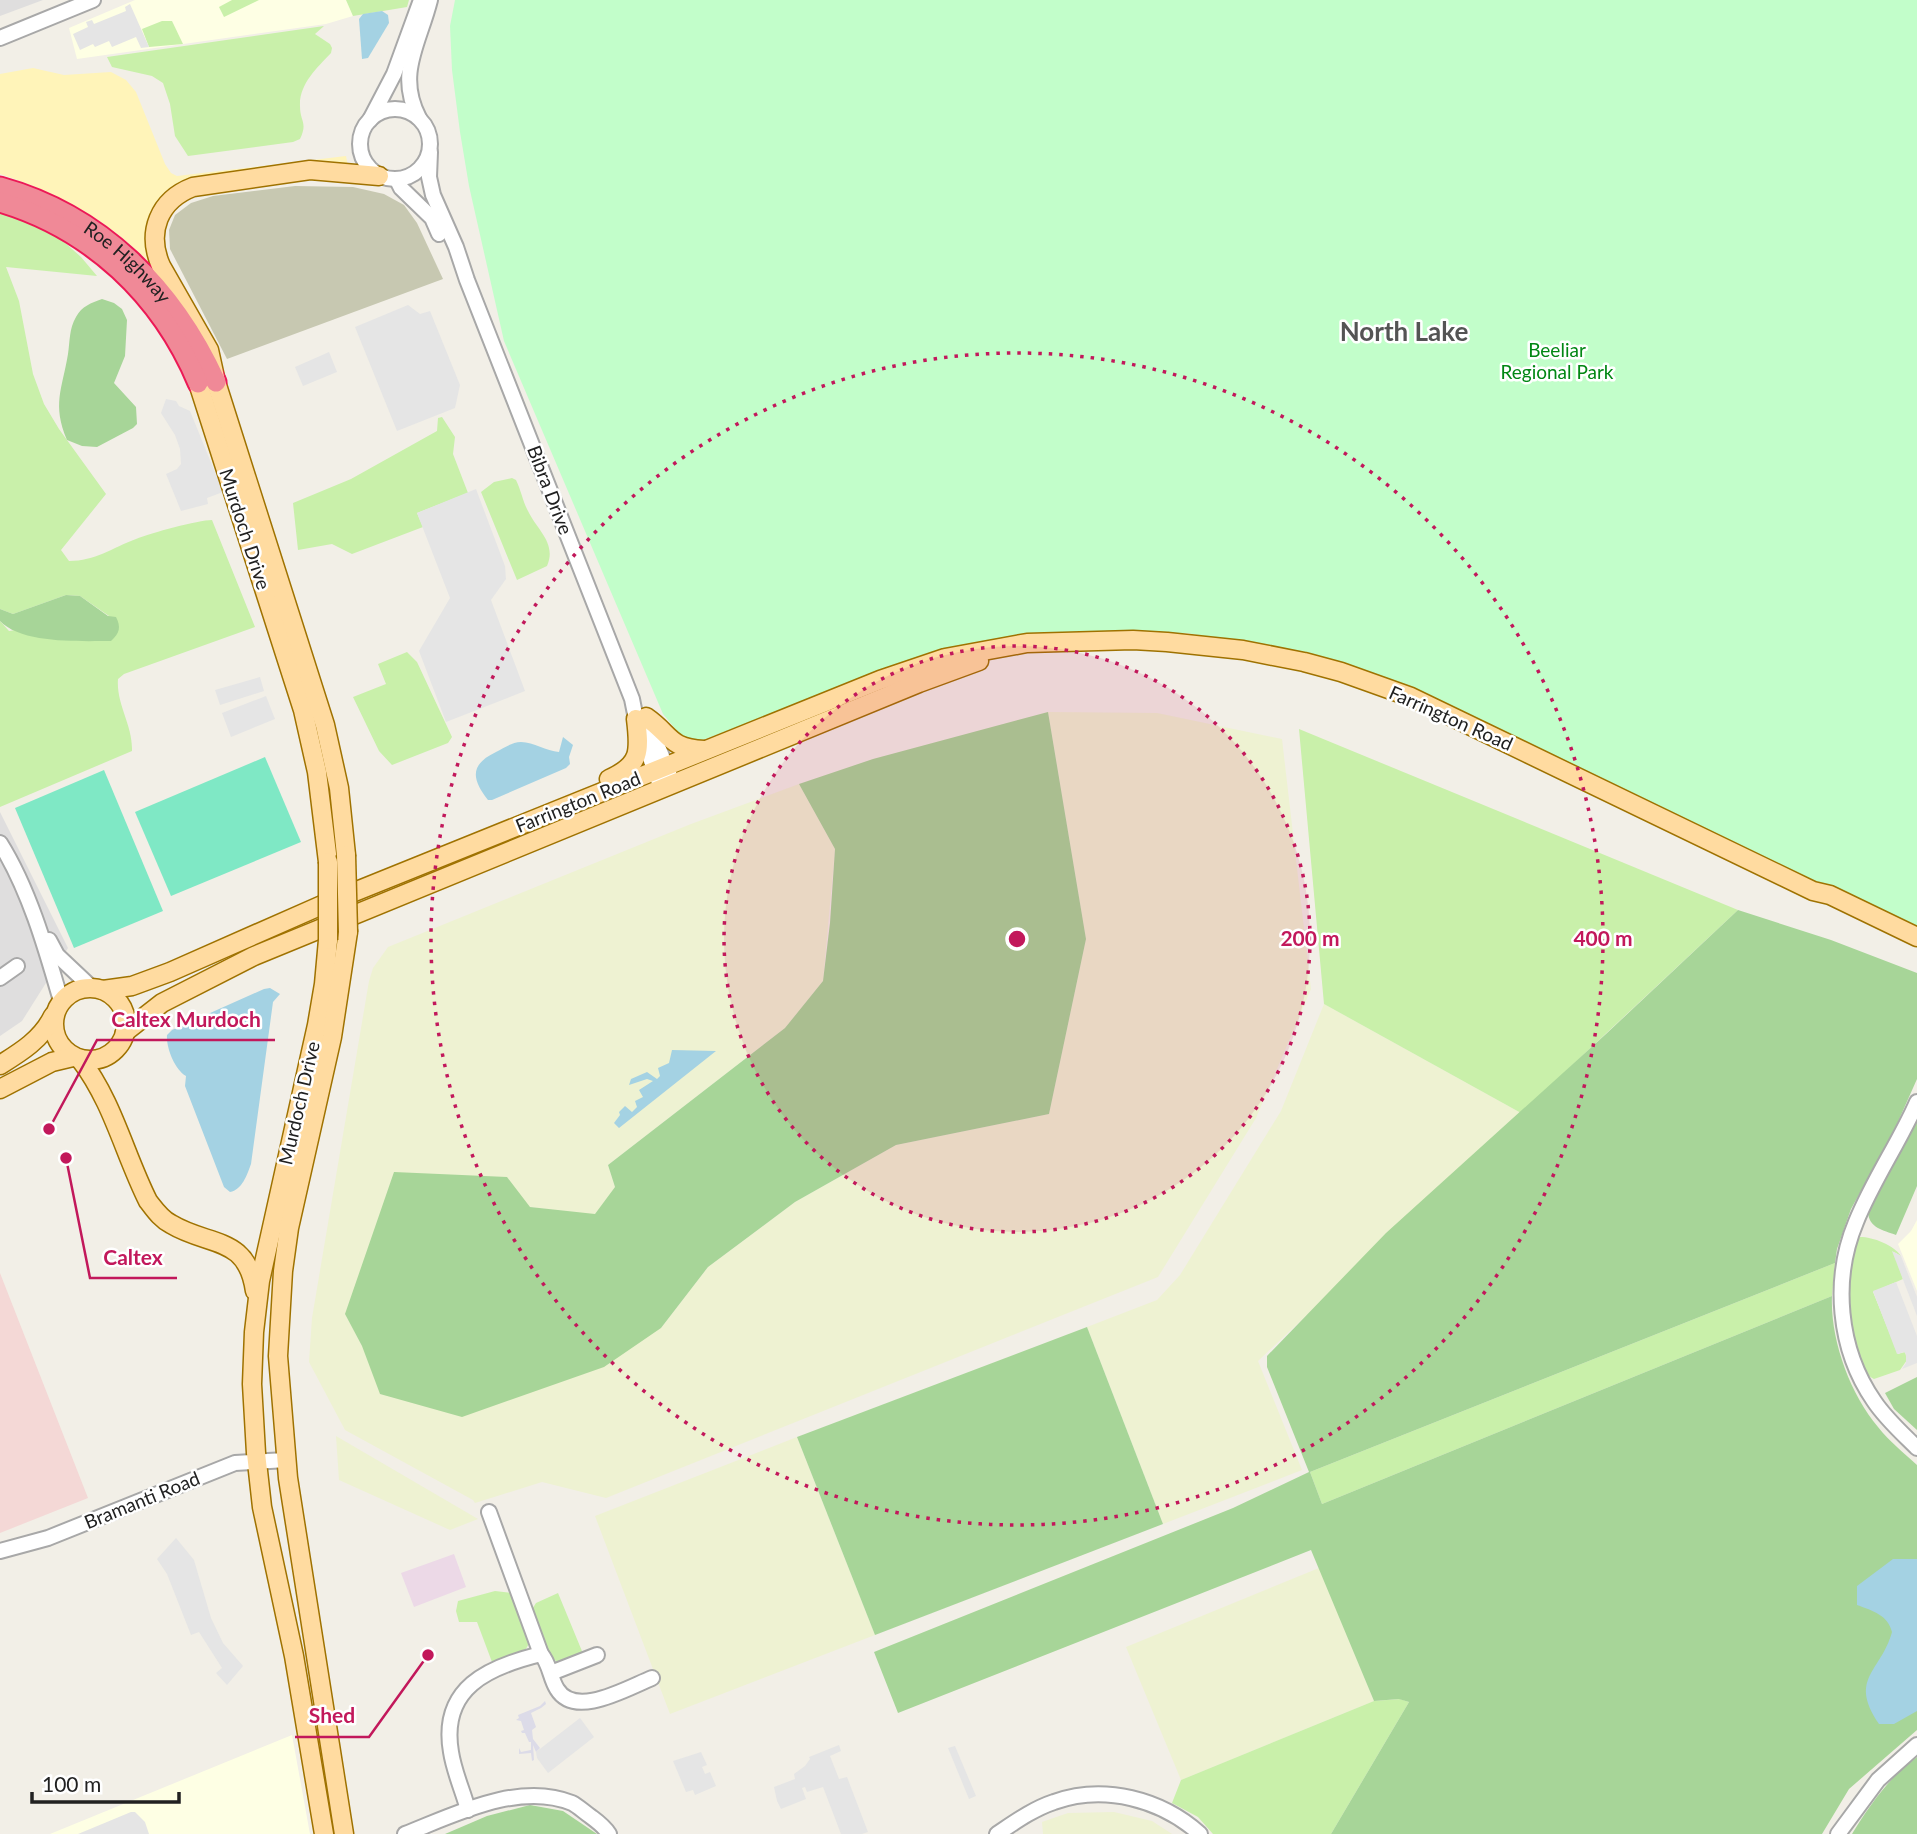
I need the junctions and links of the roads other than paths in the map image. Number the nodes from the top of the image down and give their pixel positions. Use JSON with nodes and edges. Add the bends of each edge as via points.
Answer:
{"nodes":[{"id":1,"x":93,"y":0,"type":"edge"},
{"id":2,"x":421,"y":0,"type":"edge"},
{"id":3,"x":430,"y":0,"type":"edge"},
{"id":4,"x":0,"y":38,"type":"edge"},
{"id":5,"x":419,"y":118,"type":"junction"},
{"id":6,"x":369,"y":121,"type":"junction"},
{"id":7,"x":430,"y":152,"type":"junction"},
{"id":8,"x":379,"y":176,"type":"junction"},
{"id":9,"x":397,"y":180,"type":"junction"},
{"id":10,"x":0,"y":187,"type":"edge"},
{"id":11,"x":0,"y":202,"type":"edge"},
{"id":12,"x":467,"y":280,"type":"junction"},
{"id":13,"x":207,"y":382,"type":"junction"},
{"id":14,"x":1061,"y":643,"type":"junction"},
{"id":15,"x":641,"y":718,"type":"junction"},
{"id":16,"x":704,"y":750,"type":"junction"},
{"id":17,"x":660,"y":768,"type":"junction"},
{"id":18,"x":668,"y":787,"type":"junction"},
{"id":19,"x":525,"y":824,"type":"junction"},
{"id":20,"x":0,"y":843,"type":"edge"},
{"id":21,"x":494,"y":858,"type":"junction"},
{"id":22,"x":418,"y":867,"type":"junction"},
{"id":23,"x":1813,"y":891,"type":"junction"},
{"id":24,"x":32,"y":912,"type":"junction"},
{"id":25,"x":1885,"y":923,"type":"junction"},
{"id":26,"x":1917,"y":937,"type":"edge"},
{"id":27,"x":1917,"y":943,"type":"edge"},
{"id":28,"x":1917,"y":950,"type":"edge"},
{"id":29,"x":16,"y":966,"type":"dead end"},
{"id":30,"x":0,"y":978,"type":"edge"},
{"id":31,"x":98,"y":989,"type":"junction"},
{"id":32,"x":58,"y":1007,"type":"junction"},
{"id":33,"x":125,"y":1032,"type":"junction"},
{"id":34,"x":77,"y":1058,"type":"junction"},
{"id":35,"x":0,"y":1065,"type":"edge"},
{"id":36,"x":0,"y":1089,"type":"edge"},
{"id":37,"x":1917,"y":1102,"type":"edge"},
{"id":38,"x":257,"y":1305,"type":"junction"},
{"id":39,"x":1917,"y":1448,"type":"edge"},
{"id":40,"x":286,"y":1460,"type":"junction"},
{"id":41,"x":257,"y":1463,"type":"junction"},
{"id":42,"x":489,"y":1512,"type":"dead end"},
{"id":43,"x":0,"y":1551,"type":"edge"},
{"id":44,"x":541,"y":1654,"type":"junction"},
{"id":45,"x":597,"y":1655,"type":"dead end"},
{"id":46,"x":551,"y":1672,"type":"junction"},
{"id":47,"x":652,"y":1678,"type":"dead end"},
{"id":48,"x":1917,"y":1745,"type":"edge"},
{"id":49,"x":468,"y":1810,"type":"junction"},
{"id":50,"x":324,"y":1834,"type":"edge"},
{"id":51,"x":344,"y":1834,"type":"edge"},
{"id":52,"x":405,"y":1834,"type":"edge"},
{"id":53,"x":609,"y":1834,"type":"edge"},
{"id":54,"x":998,"y":1834,"type":"edge"},
{"id":55,"x":1200,"y":1834,"type":"edge"},
{"id":56,"x":1838,"y":1834,"type":"edge"}],
"edges":[{"from":1,"to":4,"type":"street"},
{"from":2,"to":6,"type":"street","via":[[394,74]]},
{"from":3,"to":5,"type":"street","via":[[408,75],[409,94]]},
{"from":5,"to":6,"type":"street","via":[[394,109]]},
{"from":5,"to":7,"type":"street","via":[[429,134]]},
{"from":6,"to":8,"type":"street","via":[[361,137],[362,156]]},
{"from":7,"to":9,"type":"street","via":[[415,174]]},
{"from":7,"to":12,"type":"street","name":"Bibra Drive","via":[[433,195]]},
{"from":8,"to":9,"type":"street"},
{"from":8,"to":13,"type":"main road","via":[[324,170],[283,174],[193,187],[166,204],[154,234],[157,256],[209,350]]},
{"from":9,"to":12,"type":"street","name":"Bibra Drive","via":[[432,218]]},
{"from":10,"to":13,"type":"highway","name":"Roe Highway","via":[[68,214],[132,260],[174,309],[201,350]]},
{"from":11,"to":13,"type":"highway","name":"Roe Highway","via":[[67,230],[122,271],[150,301]]},
{"from":12,"to":15,"type":"street","name":"Bibra Drive"},
{"from":13,"to":38,"type":"main road","name":"Murdoch Drive","bridge":true,"via":[[306,721],[321,793],[328,862],[324,984]]},
{"from":13,"to":40,"type":"main road","name":"Murdoch Drive","bridge":true,"via":[[325,725],[339,788],[346,855],[348,932],[338,1006],[283,1271],[278,1356]]},
{"from":14,"to":16,"type":"main road","name":"Farrington Road","via":[[1027,643],[945,659]]},
{"from":14,"to":18,"type":"main road","name":"Farrington Road","via":[[974,663]]},
{"from":14,"to":23,"type":"main road","name":"Farrington Road","via":[[1133,640],[1206,645],[1340,672],[1411,697]]},
{"from":15,"to":16,"type":"main road","via":[[660,727],[678,746]]},
{"from":15,"to":17,"type":"street","name":"Bibra Drive"},
{"from":15,"to":19,"type":"main road","via":[[637,756],[630,766]]},
{"from":16,"to":17,"type":"main road","name":"Farrington Road"},
{"from":17,"to":18,"type":"street","name":"Bibra Drive"},
{"from":17,"to":19,"type":"main road","name":"Farrington Road"},
{"from":18,"to":21,"type":"main road","name":"Farrington Road"},
{"from":19,"to":22,"type":"main road","name":"Farrington Road"},
{"from":20,"to":24,"type":"street"},
{"from":21,"to":22,"type":"main road","via":[[493,848],[433,870]]},
{"from":21,"to":33,"type":"main road","name":"Farrington Road","via":[[254,956],[162,1003]]},
{"from":22,"to":31,"type":"main road","name":"Farrington Road","via":[[152,979]]},
{"from":23,"to":25,"type":"main road","name":"Farrington Road"},
{"from":23,"to":28,"type":"main road","name":"Farrington Road","via":[[1828,904]]},
{"from":24,"to":31,"type":"street","via":[[58,955]]},
{"from":24,"to":32,"type":"street","via":[[48,956]]},
{"from":25,"to":26,"type":"main road","name":"Farrington Road"},
{"from":25,"to":27,"type":"main road","via":[[1893,933]]},
{"from":29,"to":30,"type":"street"},
{"from":31,"to":32,"type":"main road","via":[[75,990]]},
{"from":31,"to":33,"type":"main road","via":[[111,994],[122,1007]]},
{"from":32,"to":34,"type":"main road","via":[[54,1034],[65,1051]]},
{"from":32,"to":35,"type":"main road","via":[[38,1039]]},
{"from":33,"to":34,"type":"main road","via":[[119,1046],[105,1057]]},
{"from":34,"to":36,"type":"main road","via":[[52,1062]]},
{"from":34,"to":38,"type":"main road","via":[[96,1079],[109,1105],[148,1201],[173,1226],[236,1250],[253,1275]]},
{"from":37,"to":39,"type":"street","via":[[1855,1223],[1843,1261],[1842,1298],[1845,1333],[1858,1375],[1885,1416]]},
{"from":38,"to":41,"type":"main road","name":"Murdoch Drive","via":[[252,1384]]},
{"from":40,"to":41,"type":"street","name":"Bramanti Road"},
{"from":40,"to":51,"type":"main road","name":"Murdoch Drive"},
{"from":41,"to":43,"type":"street","name":"Bramanti Road","via":[[235,1463],[48,1538]]},
{"from":41,"to":50,"type":"main road","name":"Murdoch Drive"},
{"from":42,"to":44,"type":"street"},
{"from":44,"to":46,"type":"street"},
{"from":44,"to":49,"type":"street","via":[[480,1675],[462,1692],[449,1722],[451,1753]]},
{"from":45,"to":46,"type":"street"},
{"from":46,"to":47,"type":"street","via":[[557,1690],[570,1701],[590,1702]]},
{"from":48,"to":56,"type":"street","via":[[1878,1780]]},
{"from":49,"to":52,"type":"street"},
{"from":49,"to":53,"type":"street","via":[[540,1797],[572,1803]]},
{"from":54,"to":55,"type":"street","via":[[1054,1802],[1100,1794],[1154,1806]]}]}
